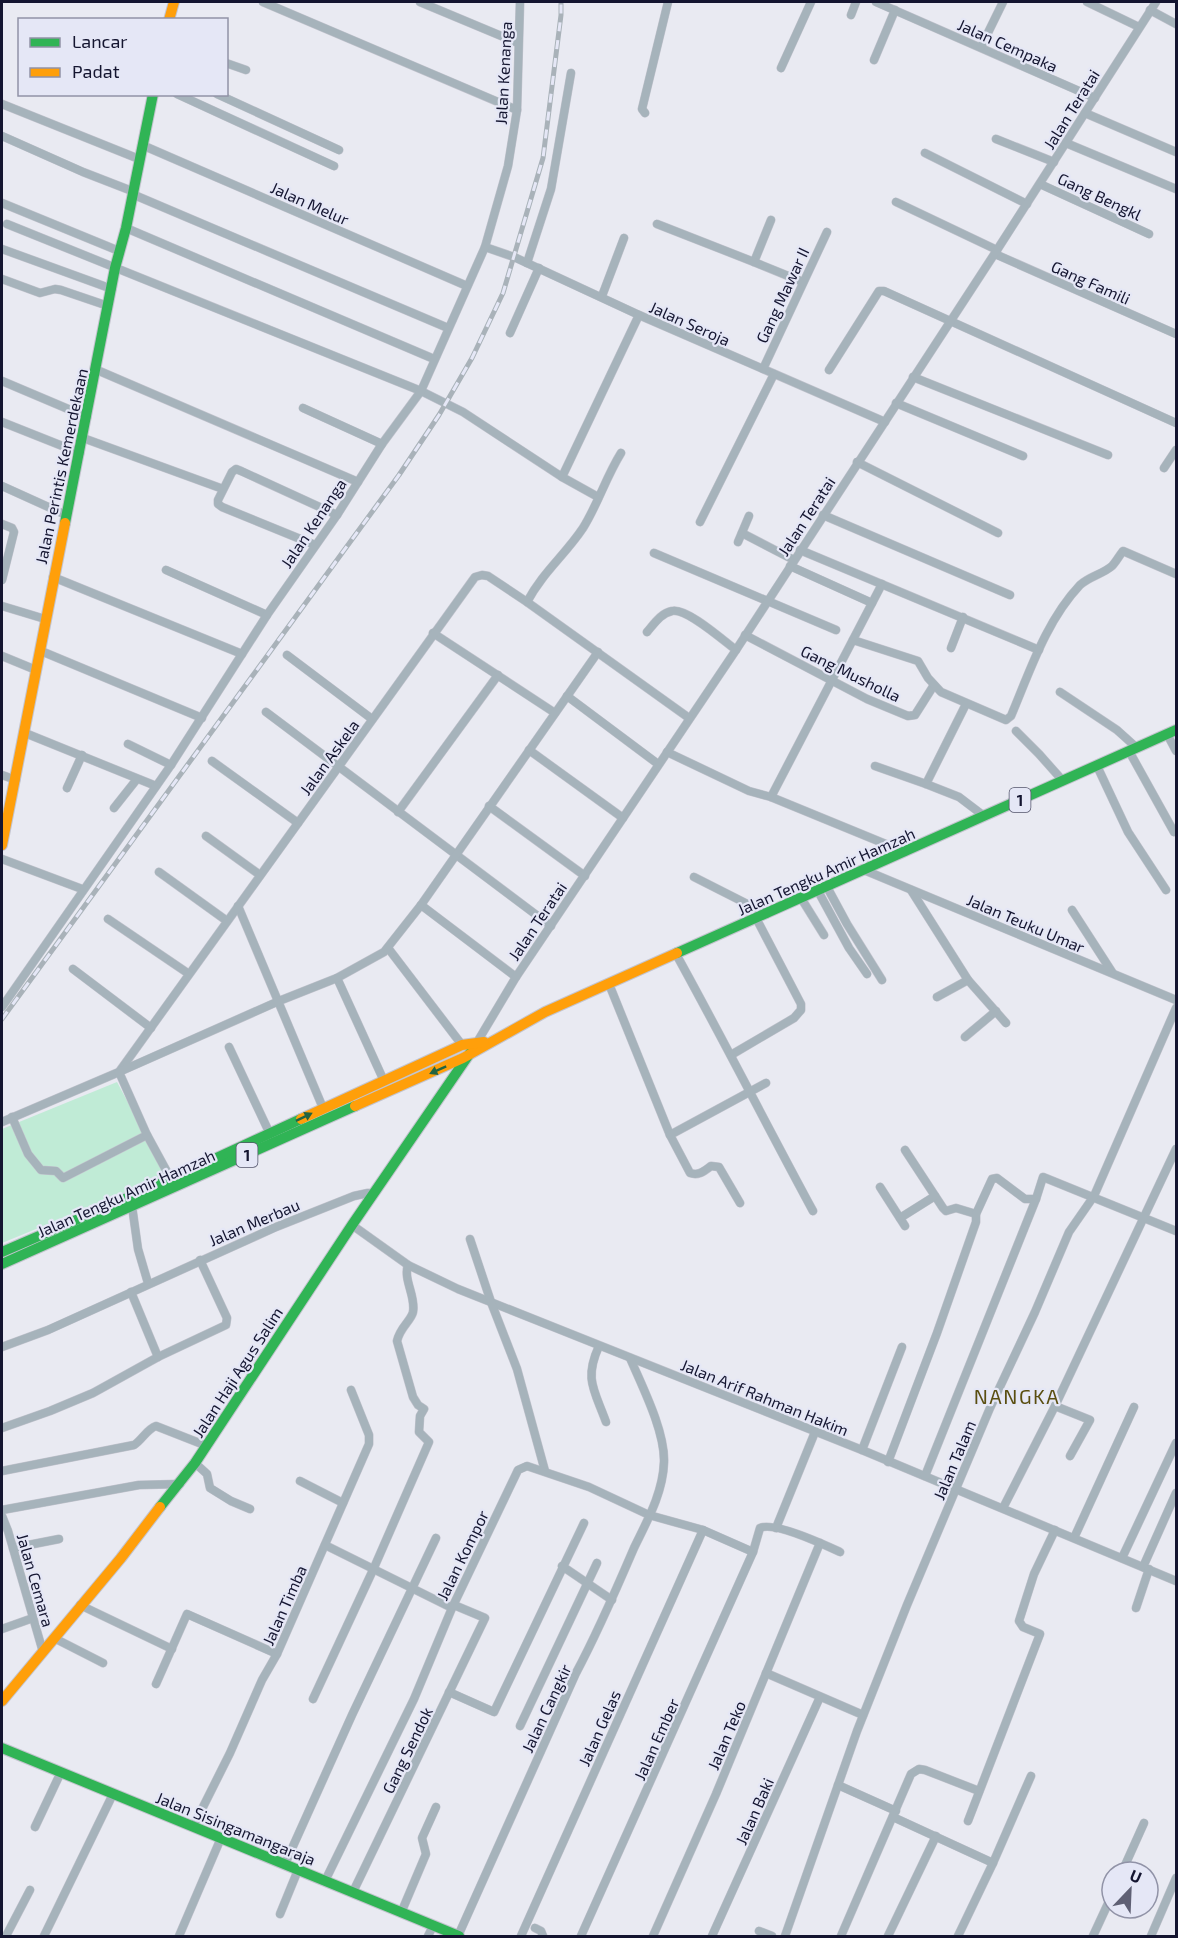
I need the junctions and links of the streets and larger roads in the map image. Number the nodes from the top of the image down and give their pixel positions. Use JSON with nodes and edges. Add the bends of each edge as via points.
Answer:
{"nodes":[{"id":1,"x":174,"y":2,"type":"edge"},
{"id":2,"x":263,"y":2,"type":"edge"},
{"id":3,"x":420,"y":2,"type":"edge"},
{"id":4,"x":520,"y":2,"type":"edge"},
{"id":5,"x":668,"y":2,"type":"edge"},
{"id":6,"x":811,"y":2,"type":"edge"},
{"id":7,"x":856,"y":2,"type":"edge"},
{"id":8,"x":876,"y":2,"type":"edge"},
{"id":9,"x":1003,"y":2,"type":"edge"},
{"id":10,"x":1088,"y":2,"type":"edge"},
{"id":11,"x":1156,"y":2,"type":"edge"},
{"id":12,"x":887,"y":4,"type":"edge"},
{"id":13,"x":895,"y":10,"type":"junction"},
{"id":14,"x":1150,"y":10,"type":"junction"},
{"id":15,"x":851,"y":15,"type":"dead end"},
{"id":16,"x":170,"y":18,"type":"edge"},
{"id":17,"x":1176,"y":24,"type":"edge"},
{"id":18,"x":1139,"y":27,"type":"junction"},
{"id":19,"x":518,"y":43,"type":"junction"},
{"id":20,"x":981,"y":47,"type":"junction"},
{"id":21,"x":874,"y":60,"type":"dead end"},
{"id":22,"x":228,"y":64,"type":"edge"},
{"id":23,"x":781,"y":68,"type":"dead end"},
{"id":24,"x":246,"y":70,"type":"dead end"},
{"id":25,"x":571,"y":73,"type":"dead end"},
{"id":26,"x":153,"y":96,"type":"edge"},
{"id":27,"x":181,"y":96,"type":"edge"},
{"id":28,"x":221,"y":96,"type":"edge"},
{"id":29,"x":1095,"y":98,"type":"junction"},
{"id":30,"x":2,"y":104,"type":"edge"},
{"id":31,"x":516,"y":110,"type":"junction"},
{"id":32,"x":645,"y":113,"type":"dead end"},
{"id":33,"x":1085,"y":113,"type":"junction"},
{"id":34,"x":2,"y":136,"type":"edge"},
{"id":35,"x":996,"y":139,"type":"dead end"},
{"id":36,"x":1066,"y":143,"type":"junction"},
{"id":37,"x":142,"y":145,"type":"junction"},
{"id":38,"x":339,"y":150,"type":"dead end"},
{"id":39,"x":1176,"y":152,"type":"edge"},
{"id":40,"x":925,"y":153,"type":"dead end"},
{"id":41,"x":139,"y":159,"type":"junction"},
{"id":42,"x":1054,"y":162,"type":"junction"},
{"id":43,"x":334,"y":166,"type":"dead end"},
{"id":44,"x":1040,"y":184,"type":"junction"},
{"id":45,"x":1176,"y":189,"type":"edge"},
{"id":46,"x":132,"y":193,"type":"junction"},
{"id":47,"x":896,"y":202,"type":"dead end"},
{"id":48,"x":2,"y":203,"type":"edge"},
{"id":49,"x":1027,"y":204,"type":"junction"},
{"id":50,"x":771,"y":220,"type":"dead end"},
{"id":51,"x":7,"y":224,"type":"dead end"},
{"id":52,"x":657,"y":224,"type":"dead end"},
{"id":53,"x":126,"y":228,"type":"junction"},
{"id":54,"x":827,"y":232,"type":"dead end"},
{"id":55,"x":1149,"y":234,"type":"dead end"},
{"id":56,"x":624,"y":238,"type":"dead end"},
{"id":57,"x":485,"y":247,"type":"junction"},
{"id":58,"x":2,"y":249,"type":"edge"},
{"id":59,"x":119,"y":252,"type":"junction"},
{"id":60,"x":996,"y":252,"type":"junction"},
{"id":61,"x":754,"y":262,"type":"junction"},
{"id":62,"x":527,"y":263,"type":"junction"},
{"id":63,"x":115,"y":268,"type":"junction"},
{"id":64,"x":539,"y":268,"type":"junction"},
{"id":65,"x":2,"y":279,"type":"edge"},
{"id":66,"x":803,"y":282,"type":"junction"},
{"id":67,"x":467,"y":286,"type":"junction"},
{"id":68,"x":112,"y":290,"type":"junction"},
{"id":69,"x":602,"y":296,"type":"junction"},
{"id":70,"x":108,"y":306,"type":"junction"},
{"id":71,"x":639,"y":315,"type":"junction"},
{"id":72,"x":950,"y":322,"type":"junction"},
{"id":73,"x":448,"y":328,"type":"junction"},
{"id":74,"x":510,"y":333,"type":"dead end"},
{"id":75,"x":1176,"y":334,"type":"edge"},
{"id":76,"x":434,"y":359,"type":"junction"},
{"id":77,"x":763,"y":369,"type":"junction"},
{"id":78,"x":97,"y":370,"type":"junction"},
{"id":79,"x":830,"y":370,"type":"dead end"},
{"id":80,"x":774,"y":374,"type":"junction"},
{"id":81,"x":913,"y":377,"type":"junction"},
{"id":82,"x":2,"y":381,"type":"edge"},
{"id":83,"x":421,"y":391,"type":"junction"},
{"id":84,"x":896,"y":403,"type":"junction"},
{"id":85,"x":303,"y":408,"type":"dead end"},
{"id":86,"x":87,"y":417,"type":"junction"},
{"id":87,"x":2,"y":422,"type":"edge"},
{"id":88,"x":885,"y":422,"type":"junction"},
{"id":89,"x":1176,"y":423,"type":"edge"},
{"id":90,"x":83,"y":438,"type":"junction"},
{"id":91,"x":382,"y":444,"type":"junction"},
{"id":92,"x":1176,"y":450,"type":"edge"},
{"id":93,"x":80,"y":453,"type":"junction"},
{"id":94,"x":621,"y":453,"type":"dead end"},
{"id":95,"x":1108,"y":455,"type":"dead end"},
{"id":96,"x":1023,"y":456,"type":"dead end"},
{"id":97,"x":857,"y":462,"type":"junction"},
{"id":98,"x":1164,"y":468,"type":"dead end"},
{"id":99,"x":562,"y":477,"type":"junction"},
{"id":100,"x":358,"y":482,"type":"junction"},
{"id":101,"x":2,"y":486,"type":"edge"},
{"id":102,"x":223,"y":489,"type":"junction"},
{"id":103,"x":598,"y":498,"type":"junction"},
{"id":104,"x":337,"y":514,"type":"junction"},
{"id":105,"x":66,"y":515,"type":"junction"},
{"id":106,"x":823,"y":515,"type":"junction"},
{"id":107,"x":749,"y":516,"type":"dead end"},
{"id":108,"x":700,"y":522,"type":"dead end"},
{"id":109,"x":2,"y":524,"type":"edge"},
{"id":110,"x":742,"y":533,"type":"junction"},
{"id":111,"x":998,"y":533,"type":"dead end"},
{"id":112,"x":738,"y":542,"type":"dead end"},
{"id":113,"x":315,"y":545,"type":"junction"},
{"id":114,"x":800,"y":550,"type":"junction"},
{"id":115,"x":654,"y":553,"type":"dead end"},
{"id":116,"x":792,"y":563,"type":"junction"},
{"id":117,"x":166,"y":570,"type":"dead end"},
{"id":118,"x":1176,"y":574,"type":"edge"},
{"id":119,"x":53,"y":577,"type":"junction"},
{"id":120,"x":2,"y":580,"type":"edge"},
{"id":121,"x":882,"y":584,"type":"junction"},
{"id":122,"x":1010,"y":595,"type":"dead end"},
{"id":123,"x":527,"y":602,"type":"junction"},
{"id":124,"x":767,"y":602,"type":"junction"},
{"id":125,"x":872,"y":603,"type":"junction"},
{"id":126,"x":2,"y":606,"type":"edge"},
{"id":127,"x":267,"y":615,"type":"junction"},
{"id":128,"x":963,"y":617,"type":"junction"},
{"id":129,"x":45,"y":619,"type":"junction"},
{"id":130,"x":836,"y":630,"type":"dead end"},
{"id":131,"x":647,"y":632,"type":"dead end"},
{"id":132,"x":433,"y":633,"type":"junction"},
{"id":133,"x":745,"y":635,"type":"junction"},
{"id":134,"x":853,"y":640,"type":"junction"},
{"id":135,"x":951,"y":648,"type":"dead end"},
{"id":136,"x":736,"y":650,"type":"junction"},
{"id":137,"x":1039,"y":650,"type":"junction"},
{"id":138,"x":41,"y":651,"type":"junction"},
{"id":139,"x":598,"y":652,"type":"junction"},
{"id":140,"x":242,"y":654,"type":"junction"},
{"id":141,"x":287,"y":655,"type":"dead end"},
{"id":142,"x":2,"y":656,"type":"edge"},
{"id":143,"x":36,"y":670,"type":"junction"},
{"id":144,"x":498,"y":675,"type":"junction"},
{"id":145,"x":830,"y":680,"type":"junction"},
{"id":146,"x":934,"y":685,"type":"junction"},
{"id":147,"x":1060,"y":692,"type":"dead end"},
{"id":148,"x":567,"y":696,"type":"junction"},
{"id":149,"x":966,"y":704,"type":"junction"},
{"id":150,"x":266,"y":712,"type":"dead end"},
{"id":151,"x":555,"y":713,"type":"junction"},
{"id":152,"x":202,"y":718,"type":"junction"},
{"id":153,"x":689,"y":718,"type":"junction"},
{"id":154,"x":372,"y":719,"type":"junction"},
{"id":155,"x":1016,"y":731,"type":"dead end"},
{"id":156,"x":1172,"y":732,"type":"edge"},
{"id":157,"x":25,"y":733,"type":"junction"},
{"id":158,"x":129,"y":744,"type":"dead end"},
{"id":159,"x":529,"y":750,"type":"junction"},
{"id":160,"x":1133,"y":750,"type":"junction"},
{"id":161,"x":1176,"y":751,"type":"edge"},
{"id":162,"x":667,"y":752,"type":"junction"},
{"id":163,"x":82,"y":755,"type":"junction"},
{"id":164,"x":212,"y":761,"type":"dead end"},
{"id":165,"x":658,"y":764,"type":"junction"},
{"id":166,"x":171,"y":765,"type":"junction"},
{"id":167,"x":339,"y":766,"type":"junction"},
{"id":168,"x":875,"y":766,"type":"dead end"},
{"id":169,"x":1097,"y":766,"type":"junction"},
{"id":170,"x":2,"y":775,"type":"edge"},
{"id":171,"x":137,"y":779,"type":"junction"},
{"id":172,"x":16,"y":780,"type":"junction"},
{"id":173,"x":1063,"y":781,"type":"junction"},
{"id":174,"x":926,"y":784,"type":"junction"},
{"id":175,"x":156,"y":786,"type":"junction"},
{"id":176,"x":67,"y":788,"type":"dead end"},
{"id":177,"x":771,"y":797,"type":"junction"},
{"id":178,"x":489,"y":806,"type":"junction"},
{"id":179,"x":114,"y":808,"type":"dead end"},
{"id":180,"x":398,"y":812,"type":"junction"},
{"id":181,"x":984,"y":816,"type":"junction"},
{"id":182,"x":623,"y":818,"type":"junction"},
{"id":183,"x":297,"y":823,"type":"junction"},
{"id":184,"x":1174,"y":832,"type":"dead end"},
{"id":185,"x":206,"y":836,"type":"dead end"},
{"id":186,"x":2,"y":845,"type":"edge"},
{"id":187,"x":905,"y":852,"type":"junction"},
{"id":188,"x":455,"y":854,"type":"junction"},
{"id":189,"x":2,"y":859,"type":"edge"},
{"id":190,"x":864,"y":870,"type":"junction"},
{"id":191,"x":159,"y":872,"type":"dead end"},
{"id":192,"x":260,"y":874,"type":"junction"},
{"id":193,"x":585,"y":876,"type":"junction"},
{"id":194,"x":694,"y":877,"type":"dead end"},
{"id":195,"x":82,"y":889,"type":"junction"},
{"id":196,"x":822,"y":889,"type":"junction"},
{"id":197,"x":911,"y":890,"type":"junction"},
{"id":198,"x":1166,"y":890,"type":"dead end"},
{"id":199,"x":801,"y":898,"type":"junction"},
{"id":200,"x":421,"y":905,"type":"junction"},
{"id":201,"x":238,"y":906,"type":"junction"},
{"id":202,"x":1072,"y":910,"type":"dead end"},
{"id":203,"x":761,"y":916,"type":"junction"},
{"id":204,"x":108,"y":919,"type":"dead end"},
{"id":205,"x":227,"y":921,"type":"junction"},
{"id":206,"x":551,"y":926,"type":"junction"},
{"id":207,"x":824,"y":935,"type":"dead end"},
{"id":208,"x":388,"y":948,"type":"junction"},
{"id":209,"x":676,"y":954,"type":"junction"},
{"id":210,"x":73,"y":969,"type":"dead end"},
{"id":211,"x":189,"y":974,"type":"junction"},
{"id":212,"x":867,"y":974,"type":"dead end"},
{"id":213,"x":1113,"y":974,"type":"junction"},
{"id":214,"x":516,"y":976,"type":"junction"},
{"id":215,"x":337,"y":978,"type":"junction"},
{"id":216,"x":882,"y":980,"type":"dead end"},
{"id":217,"x":968,"y":980,"type":"junction"},
{"id":218,"x":609,"y":984,"type":"junction"},
{"id":219,"x":937,"y":997,"type":"dead end"},
{"id":220,"x":1176,"y":1000,"type":"edge"},
{"id":221,"x":279,"y":1001,"type":"junction"},
{"id":222,"x":2,"y":1007,"type":"edge"},
{"id":223,"x":1176,"y":1008,"type":"edge"},
{"id":224,"x":996,"y":1011,"type":"junction"},
{"id":225,"x":1006,"y":1023,"type":"dead end"},
{"id":226,"x":151,"y":1028,"type":"junction"},
{"id":227,"x":965,"y":1037,"type":"dead end"},
{"id":228,"x":489,"y":1042,"type":"junction"},
{"id":229,"x":476,"y":1044,"type":"junction"},
{"id":230,"x":229,"y":1047,"type":"dead end"},
{"id":231,"x":466,"y":1050,"type":"junction"},
{"id":232,"x":731,"y":1055,"type":"junction"},
{"id":233,"x":119,"y":1072,"type":"junction"},
{"id":234,"x":384,"y":1081,"type":"junction"},
{"id":235,"x":766,"y":1083,"type":"dead end"},
{"id":236,"x":749,"y":1093,"type":"junction"},
{"id":237,"x":323,"y":1108,"type":"junction"},
{"id":238,"x":12,"y":1118,"type":"junction"},
{"id":239,"x":2,"y":1122,"type":"edge"},
{"id":240,"x":270,"y":1134,"type":"junction"},
{"id":241,"x":147,"y":1135,"type":"junction"},
{"id":242,"x":670,"y":1135,"type":"junction"},
{"id":243,"x":1176,"y":1149,"type":"edge"},
{"id":244,"x":906,"y":1150,"type":"dead end"},
{"id":245,"x":1173,"y":1166,"type":"edge"},
{"id":246,"x":174,"y":1183,"type":"junction"},
{"id":247,"x":880,"y":1187,"type":"dead end"},
{"id":248,"x":373,"y":1194,"type":"junction"},
{"id":249,"x":935,"y":1196,"type":"junction"},
{"id":250,"x":1094,"y":1196,"type":"junction"},
{"id":251,"x":1036,"y":1199,"type":"junction"},
{"id":252,"x":740,"y":1203,"type":"dead end"},
{"id":253,"x":132,"y":1206,"type":"junction"},
{"id":254,"x":813,"y":1211,"type":"dead end"},
{"id":255,"x":976,"y":1214,"type":"junction"},
{"id":256,"x":900,"y":1218,"type":"junction"},
{"id":257,"x":1144,"y":1218,"type":"junction"},
{"id":258,"x":352,"y":1224,"type":"junction"},
{"id":259,"x":906,"y":1226,"type":"dead end"},
{"id":260,"x":1176,"y":1231,"type":"edge"},
{"id":261,"x":470,"y":1239,"type":"dead end"},
{"id":262,"x":2,"y":1252,"type":"edge"},
{"id":263,"x":200,"y":1260,"type":"junction"},
{"id":264,"x":2,"y":1264,"type":"edge"},
{"id":265,"x":408,"y":1264,"type":"junction"},
{"id":266,"x":148,"y":1283,"type":"junction"},
{"id":267,"x":131,"y":1292,"type":"junction"},
{"id":268,"x":491,"y":1302,"type":"junction"},
{"id":269,"x":599,"y":1346,"type":"junction"},
{"id":270,"x":2,"y":1347,"type":"edge"},
{"id":271,"x":902,"y":1347,"type":"dead end"},
{"id":272,"x":158,"y":1357,"type":"junction"},
{"id":273,"x":630,"y":1358,"type":"junction"},
{"id":274,"x":351,"y":1390,"type":"dead end"},
{"id":275,"x":1055,"y":1406,"type":"junction"},
{"id":276,"x":1134,"y":1407,"type":"dead end"},
{"id":277,"x":606,"y":1422,"type":"dead end"},
{"id":278,"x":2,"y":1428,"type":"edge"},
{"id":279,"x":815,"y":1432,"type":"junction"},
{"id":280,"x":1176,"y":1443,"type":"edge"},
{"id":281,"x":207,"y":1446,"type":"junction"},
{"id":282,"x":862,"y":1450,"type":"junction"},
{"id":283,"x":1070,"y":1456,"type":"dead end"},
{"id":284,"x":888,"y":1462,"type":"junction"},
{"id":285,"x":195,"y":1463,"type":"junction"},
{"id":286,"x":2,"y":1471,"type":"edge"},
{"id":287,"x":545,"y":1471,"type":"junction"},
{"id":288,"x":925,"y":1476,"type":"junction"},
{"id":289,"x":300,"y":1481,"type":"dead end"},
{"id":290,"x":180,"y":1484,"type":"junction"},
{"id":291,"x":956,"y":1489,"type":"junction"},
{"id":292,"x":1176,"y":1493,"type":"edge"},
{"id":293,"x":343,"y":1503,"type":"junction"},
{"id":294,"x":1003,"y":1508,"type":"junction"},
{"id":295,"x":250,"y":1509,"type":"dead end"},
{"id":296,"x":2,"y":1510,"type":"edge"},
{"id":297,"x":649,"y":1515,"type":"junction"},
{"id":298,"x":2,"y":1516,"type":"edge"},
{"id":299,"x":584,"y":1523,"type":"dead end"},
{"id":300,"x":776,"y":1528,"type":"junction"},
{"id":301,"x":703,"y":1530,"type":"junction"},
{"id":302,"x":1055,"y":1530,"type":"junction"},
{"id":303,"x":5,"y":1533,"type":"edge"},
{"id":304,"x":436,"y":1538,"type":"dead end"},
{"id":305,"x":1074,"y":1538,"type":"junction"},
{"id":306,"x":59,"y":1539,"type":"dead end"},
{"id":307,"x":820,"y":1543,"type":"junction"},
{"id":308,"x":325,"y":1545,"type":"junction"},
{"id":309,"x":13,"y":1548,"type":"junction"},
{"id":310,"x":753,"y":1552,"type":"junction"},
{"id":311,"x":840,"y":1552,"type":"dead end"},
{"id":312,"x":1122,"y":1558,"type":"junction"},
{"id":313,"x":597,"y":1563,"type":"dead end"},
{"id":314,"x":562,"y":1566,"type":"junction"},
{"id":315,"x":1146,"y":1568,"type":"junction"},
{"id":316,"x":373,"y":1569,"type":"junction"},
{"id":317,"x":1176,"y":1581,"type":"edge"},
{"id":318,"x":587,"y":1583,"type":"junction"},
{"id":319,"x":412,"y":1589,"type":"junction"},
{"id":320,"x":612,"y":1600,"type":"junction"},
{"id":321,"x":80,"y":1605,"type":"junction"},
{"id":322,"x":453,"y":1606,"type":"junction"},
{"id":323,"x":1136,"y":1608,"type":"dead end"},
{"id":324,"x":33,"y":1617,"type":"junction"},
{"id":325,"x":2,"y":1629,"type":"edge"},
{"id":326,"x":54,"y":1638,"type":"junction"},
{"id":327,"x":172,"y":1649,"type":"junction"},
{"id":328,"x":43,"y":1652,"type":"junction"},
{"id":329,"x":277,"y":1654,"type":"junction"},
{"id":330,"x":103,"y":1663,"type":"dead end"},
{"id":331,"x":766,"y":1673,"type":"junction"},
{"id":332,"x":156,"y":1684,"type":"dead end"},
{"id":333,"x":449,"y":1692,"type":"junction"},
{"id":334,"x":820,"y":1697,"type":"junction"},
{"id":335,"x":313,"y":1699,"type":"dead end"},
{"id":336,"x":2,"y":1701,"type":"edge"},
{"id":337,"x":864,"y":1715,"type":"junction"},
{"id":338,"x":520,"y":1726,"type":"dead end"},
{"id":339,"x":2,"y":1748,"type":"edge"},
{"id":340,"x":61,"y":1772,"type":"junction"},
{"id":341,"x":1031,"y":1776,"type":"dead end"},
{"id":342,"x":838,"y":1785,"type":"junction"},
{"id":343,"x":979,"y":1791,"type":"junction"},
{"id":344,"x":113,"y":1794,"type":"junction"},
{"id":345,"x":435,"y":1807,"type":"dead end"},
{"id":346,"x":895,"y":1814,"type":"junction"},
{"id":347,"x":968,"y":1821,"type":"dead end"},
{"id":348,"x":1144,"y":1823,"type":"dead end"},
{"id":349,"x":35,"y":1827,"type":"dead end"},
{"id":350,"x":193,"y":1827,"type":"junction"},
{"id":351,"x":936,"y":1836,"type":"junction"},
{"id":352,"x":221,"y":1838,"type":"junction"},
{"id":353,"x":1127,"y":1860,"type":"edge"},
{"id":354,"x":993,"y":1863,"type":"junction"},
{"id":355,"x":285,"y":1864,"type":"junction"},
{"id":356,"x":298,"y":1870,"type":"junction"},
{"id":357,"x":1176,"y":1878,"type":"edge"},
{"id":358,"x":325,"y":1881,"type":"junction"},
{"id":359,"x":30,"y":1890,"type":"dead end"},
{"id":360,"x":353,"y":1892,"type":"junction"},
{"id":361,"x":401,"y":1912,"type":"junction"},
{"id":362,"x":280,"y":1914,"type":"dead end"},
{"id":363,"x":1100,"y":1920,"type":"edge"},
{"id":364,"x":433,"y":1926,"type":"junction"},
{"id":365,"x":536,"y":1928,"type":"dead end"},
{"id":366,"x":759,"y":1931,"type":"dead end"},
{"id":367,"x":6,"y":1936,"type":"edge"},
{"id":368,"x":44,"y":1936,"type":"edge"},
{"id":369,"x":178,"y":1936,"type":"edge"},
{"id":370,"x":428,"y":1936,"type":"edge"},
{"id":371,"x":458,"y":1936,"type":"edge"},
{"id":372,"x":521,"y":1936,"type":"edge"},
{"id":373,"x":543,"y":1936,"type":"edge"},
{"id":374,"x":581,"y":1936,"type":"edge"},
{"id":375,"x":652,"y":1936,"type":"edge"},
{"id":376,"x":712,"y":1936,"type":"edge"},
{"id":377,"x":772,"y":1936,"type":"edge"},
{"id":378,"x":785,"y":1936,"type":"edge"},
{"id":379,"x":841,"y":1936,"type":"edge"},
{"id":380,"x":888,"y":1936,"type":"edge"},
{"id":381,"x":958,"y":1936,"type":"edge"},
{"id":382,"x":1093,"y":1936,"type":"edge"},
{"id":383,"x":1151,"y":1936,"type":"edge"}],
"edges":[{"from":1,"to":16,"type":"street"},
{"from":2,"to":31,"type":"street"},
{"from":3,"to":19,"type":"street"},
{"from":4,"to":19,"type":"street","name":"Jalan Kenanga"},
{"from":5,"to":32,"type":"street","via":[[642,109]]},
{"from":6,"to":23,"type":"street"},
{"from":7,"to":15,"type":"street"},
{"from":8,"to":12,"type":"street","name":"Jalan Cempaka"},
{"from":9,"to":20,"type":"street"},
{"from":10,"to":18,"type":"street"},
{"from":11,"to":14,"type":"street","name":"Jalan Teratai"},
{"from":12,"to":13,"type":"street","name":"Jalan Cempaka"},
{"from":13,"to":20,"type":"street","name":"Jalan Cempaka"},
{"from":13,"to":21,"type":"street"},
{"from":14,"to":17,"type":"street"},
{"from":14,"to":18,"type":"street","name":"Jalan Teratai"},
{"from":18,"to":29,"type":"street","name":"Jalan Teratai"},
{"from":19,"to":31,"type":"street","name":"Jalan Kenanga"},
{"from":20,"to":29,"type":"street","name":"Jalan Cempaka"},
{"from":22,"to":24,"type":"street"},
{"from":25,"to":62,"type":"street","via":[[558,159]]},
{"from":26,"to":37,"type":"street","name":"Jalan Perintis Kemerdekaan"},
{"from":27,"to":43,"type":"street"},
{"from":28,"to":38,"type":"street"},
{"from":29,"to":33,"type":"street","name":"Jalan Teratai"},
{"from":30,"to":41,"type":"street"},
{"from":31,"to":57,"type":"street","name":"Jalan Kenanga","via":[[508,166]]},
{"from":33,"to":36,"type":"street","name":"Jalan Teratai"},
{"from":33,"to":39,"type":"street"},
{"from":34,"to":46,"type":"street"},
{"from":35,"to":42,"type":"street"},
{"from":36,"to":42,"type":"street","name":"Jalan Teratai"},
{"from":36,"to":45,"type":"street"},
{"from":37,"to":41,"type":"street","name":"Jalan Perintis Kemerdekaan"},
{"from":37,"to":67,"type":"street","name":"Jalan Melur"},
{"from":40,"to":49,"type":"street"},
{"from":41,"to":46,"type":"street","name":"Jalan Perintis Kemerdekaan"},
{"from":42,"to":44,"type":"street","name":"Jalan Teratai"},
{"from":44,"to":49,"type":"street","name":"Jalan Teratai"},
{"from":44,"to":55,"type":"street","name":"Gang Bengkl"},
{"from":46,"to":53,"type":"street","name":"Jalan Perintis Kemerdekaan"},
{"from":46,"to":73,"type":"street"},
{"from":47,"to":60,"type":"street","name":"Gang Famili"},
{"from":48,"to":59,"type":"street"},
{"from":49,"to":60,"type":"street","name":"Jalan Teratai"},
{"from":50,"to":61,"type":"street"},
{"from":51,"to":63,"type":"street"},
{"from":52,"to":61,"type":"street"},
{"from":53,"to":59,"type":"street","name":"Jalan Perintis Kemerdekaan"},
{"from":53,"to":76,"type":"street"},
{"from":54,"to":66,"type":"street","name":"Gang Mawar II"},
{"from":56,"to":69,"type":"street"},
{"from":57,"to":62,"type":"street","name":"Jalan Seroja"},
{"from":57,"to":67,"type":"street","name":"Jalan Kenanga"},
{"from":58,"to":68,"type":"street"},
{"from":59,"to":63,"type":"street","name":"Jalan Perintis Kemerdekaan"},
{"from":60,"to":72,"type":"street","name":"Jalan Teratai"},
{"from":60,"to":75,"type":"street","name":"Gang Famili"},
{"from":61,"to":66,"type":"street"},
{"from":62,"to":64,"type":"street","name":"Jalan Seroja"},
{"from":63,"to":68,"type":"street","name":"Jalan Perintis Kemerdekaan"},
{"from":63,"to":83,"type":"street"},
{"from":64,"to":69,"type":"street","name":"Jalan Seroja"},
{"from":64,"to":74,"type":"street"},
{"from":65,"to":70,"type":"street","via":[[40,293],[61,290]]},
{"from":66,"to":77,"type":"street","name":"Gang Mawar II"},
{"from":67,"to":73,"type":"street","name":"Jalan Kenanga"},
{"from":68,"to":70,"type":"street","name":"Jalan Perintis Kemerdekaan"},
{"from":69,"to":71,"type":"street","name":"Jalan Seroja"},
{"from":70,"to":78,"type":"street","name":"Jalan Perintis Kemerdekaan"},
{"from":71,"to":77,"type":"street","name":"Jalan Seroja"},
{"from":71,"to":99,"type":"street"},
{"from":72,"to":79,"type":"street","via":[[879,291]]},
{"from":72,"to":81,"type":"street","name":"Jalan Teratai"},
{"from":72,"to":89,"type":"street"},
{"from":73,"to":76,"type":"street","name":"Jalan Kenanga"},
{"from":76,"to":83,"type":"street","name":"Jalan Kenanga"},
{"from":77,"to":80,"type":"street","name":"Jalan Seroja"},
{"from":78,"to":86,"type":"street","name":"Jalan Perintis Kemerdekaan"},
{"from":78,"to":100,"type":"street"},
{"from":80,"to":88,"type":"street","name":"Jalan Seroja"},
{"from":80,"to":108,"type":"street"},
{"from":81,"to":84,"type":"street","name":"Jalan Teratai"},
{"from":81,"to":95,"type":"street"},
{"from":82,"to":86,"type":"street"},
{"from":83,"to":91,"type":"street","name":"Jalan Kenanga"},
{"from":83,"to":99,"type":"street","via":[[463,412]]},
{"from":84,"to":88,"type":"street","name":"Jalan Teratai"},
{"from":84,"to":96,"type":"street"},
{"from":85,"to":91,"type":"street"},
{"from":86,"to":90,"type":"street","name":"Jalan Perintis Kemerdekaan"},
{"from":87,"to":93,"type":"street"},
{"from":88,"to":97,"type":"street","name":"Jalan Teratai"},
{"from":90,"to":93,"type":"street","name":"Jalan Perintis Kemerdekaan"},
{"from":90,"to":102,"type":"street"},
{"from":91,"to":100,"type":"street","name":"Jalan Kenanga"},
{"from":92,"to":98,"type":"street"},
{"from":93,"to":105,"type":"street","name":"Jalan Perintis Kemerdekaan"},
{"from":94,"to":103,"type":"street"},
{"from":97,"to":106,"type":"street","name":"Jalan Teratai"},
{"from":97,"to":111,"type":"street"},
{"from":99,"to":103,"type":"street"},
{"from":100,"to":104,"type":"street","name":"Jalan Kenanga"},
{"from":101,"to":105,"type":"street"},
{"from":102,"to":104,"type":"street","via":[[236,470]]},
{"from":102,"to":113,"type":"street","via":[[218,500],[222,507]]},
{"from":103,"to":123,"type":"street","via":[[584,526],[537,583]]},
{"from":104,"to":113,"type":"street","name":"Jalan Kenanga"},
{"from":105,"to":119,"type":"street","name":"Jalan Perintis Kemerdekaan"},
{"from":106,"to":114,"type":"street","name":"Jalan Teratai"},
{"from":106,"to":122,"type":"street"},
{"from":107,"to":110,"type":"street"},
{"from":109,"to":120,"type":"street","via":[[14,532]]},
{"from":110,"to":112,"type":"street"},
{"from":110,"to":116,"type":"street"},
{"from":113,"to":127,"type":"street","name":"Jalan Kenanga"},
{"from":114,"to":116,"type":"street","name":"Jalan Teratai"},
{"from":114,"to":121,"type":"street"},
{"from":115,"to":124,"type":"street"},
{"from":116,"to":124,"type":"street","name":"Jalan Teratai"},
{"from":116,"to":125,"type":"street"},
{"from":117,"to":127,"type":"street"},
{"from":118,"to":137,"type":"street","via":[[1123,551],[1111,567],[1081,584],[1056,616]]},
{"from":119,"to":129,"type":"street","name":"Jalan Perintis Kemerdekaan"},
{"from":119,"to":140,"type":"street"},
{"from":121,"to":125,"type":"street"},
{"from":121,"to":128,"type":"street"},
{"from":123,"to":132,"type":"street","name":"Jalan Askela","via":[[488,576],[478,575]]},
{"from":123,"to":139,"type":"street","name":"Jalan Askela"},
{"from":124,"to":130,"type":"street"},
{"from":124,"to":133,"type":"street","name":"Jalan Teratai"},
{"from":125,"to":134,"type":"street"},
{"from":126,"to":129,"type":"street"},
{"from":127,"to":140,"type":"street","name":"Jalan Kenanga"},
{"from":128,"to":135,"type":"street"},
{"from":128,"to":137,"type":"street"},
{"from":129,"to":138,"type":"street","name":"Jalan Perintis Kemerdekaan"},
{"from":131,"to":136,"type":"street","via":[[662,616],[679,611]]},
{"from":132,"to":144,"type":"street"},
{"from":132,"to":154,"type":"street","name":"Jalan Askela"},
{"from":133,"to":136,"type":"street","name":"Jalan Teratai"},
{"from":133,"to":145,"type":"street","name":"Gang Musholla"},
{"from":134,"to":145,"type":"street"},
{"from":134,"to":146,"type":"street","via":[[918,661]]},
{"from":136,"to":153,"type":"street","name":"Jalan Teratai"},
{"from":137,"to":149,"type":"street","via":[[1008,719]]},
{"from":138,"to":143,"type":"street","name":"Jalan Perintis Kemerdekaan"},
{"from":138,"to":152,"type":"street"},
{"from":139,"to":148,"type":"street"},
{"from":139,"to":153,"type":"street","name":"Jalan Askela"},
{"from":140,"to":152,"type":"street","name":"Jalan Kenanga"},
{"from":141,"to":154,"type":"street"},
{"from":142,"to":143,"type":"street"},
{"from":143,"to":157,"type":"street","name":"Jalan Perintis Kemerdekaan"},
{"from":144,"to":151,"type":"street"},
{"from":144,"to":180,"type":"street"},
{"from":145,"to":146,"type":"street","name":"Gang Musholla","via":[[912,716]]},
{"from":145,"to":177,"type":"street"},
{"from":146,"to":149,"type":"street"},
{"from":147,"to":160,"type":"street","via":[[1117,730]]},
{"from":148,"to":151,"type":"street"},
{"from":148,"to":165,"type":"street"},
{"from":149,"to":174,"type":"street"},
{"from":150,"to":167,"type":"street"},
{"from":151,"to":159,"type":"street"},
{"from":152,"to":166,"type":"street","name":"Jalan Kenanga"},
{"from":153,"to":162,"type":"street","name":"Jalan Teratai"},
{"from":154,"to":167,"type":"street","name":"Jalan Askela"},
{"from":155,"to":173,"type":"street"},
{"from":156,"to":160,"type":"street","name":"Jalan Tengku Amir Hamzah","number":"1"},
{"from":156,"to":161,"type":"street"},
{"from":157,"to":163,"type":"street"},
{"from":157,"to":172,"type":"street","name":"Jalan Perintis Kemerdekaan"},
{"from":158,"to":166,"type":"street"},
{"from":159,"to":178,"type":"street"},
{"from":159,"to":182,"type":"street"},
{"from":160,"to":169,"type":"street","name":"Jalan Tengku Amir Hamzah","number":"1"},
{"from":160,"to":184,"type":"street"},
{"from":162,"to":165,"type":"street","name":"Jalan Teratai"},
{"from":162,"to":177,"type":"street","via":[[749,791]]},
{"from":163,"to":171,"type":"street"},
{"from":163,"to":176,"type":"street"},
{"from":164,"to":183,"type":"street"},
{"from":165,"to":182,"type":"street","name":"Jalan Teratai"},
{"from":166,"to":175,"type":"street","name":"Jalan Kenanga"},
{"from":167,"to":180,"type":"street"},
{"from":167,"to":183,"type":"street","name":"Jalan Askela"},
{"from":168,"to":174,"type":"street"},
{"from":169,"to":173,"type":"street","name":"Jalan Tengku Amir Hamzah","number":"1"},
{"from":169,"to":198,"type":"street","via":[[1128,832]]},
{"from":170,"to":172,"type":"street"},
{"from":171,"to":175,"type":"street"},
{"from":171,"to":179,"type":"street"},
{"from":172,"to":186,"type":"street","name":"Jalan Perintis Kemerdekaan"},
{"from":173,"to":181,"type":"street","name":"Jalan Tengku Amir Hamzah","number":"1"},
{"from":174,"to":181,"type":"street","via":[[959,797]]},
{"from":175,"to":195,"type":"street","name":"Jalan Kenanga"},
{"from":177,"to":187,"type":"street"},
{"from":178,"to":188,"type":"street"},
{"from":178,"to":193,"type":"street"},
{"from":180,"to":188,"type":"street"},
{"from":181,"to":187,"type":"street","name":"Jalan Tengku Amir Hamzah","number":"1"},
{"from":182,"to":193,"type":"street","name":"Jalan Teratai"},
{"from":183,"to":192,"type":"street","name":"Jalan Askela"},
{"from":185,"to":192,"type":"street"},
{"from":187,"to":190,"type":"street","name":"Jalan Tengku Amir Hamzah","number":"1"},
{"from":188,"to":200,"type":"street"},
{"from":188,"to":206,"type":"street"},
{"from":189,"to":195,"type":"street"},
{"from":190,"to":196,"type":"street","name":"Jalan Tengku Amir Hamzah","number":"1"},
{"from":190,"to":197,"type":"street","name":"Jalan Teuku Umar"},
{"from":191,"to":205,"type":"street"},
{"from":192,"to":201,"type":"street","name":"Jalan Askela"},
{"from":193,"to":206,"type":"street","name":"Jalan Teratai"},
{"from":194,"to":203,"type":"street"},
{"from":195,"to":222,"type":"street","name":"Jalan Kenanga"},
{"from":196,"to":199,"type":"street","name":"Jalan Tengku Amir Hamzah","number":"1"},
{"from":196,"to":212,"type":"street","via":[[849,948]]},
{"from":196,"to":216,"type":"street"},
{"from":197,"to":213,"type":"street","name":"Jalan Teuku Umar"},
{"from":197,"to":217,"type":"street"},
{"from":199,"to":203,"type":"street","name":"Jalan Tengku Amir Hamzah","number":"1"},
{"from":199,"to":207,"type":"street"},
{"from":200,"to":208,"type":"street"},
{"from":200,"to":214,"type":"street"},
{"from":201,"to":205,"type":"street","name":"Jalan Askela"},
{"from":201,"to":221,"type":"street"},
{"from":202,"to":213,"type":"street"},
{"from":203,"to":209,"type":"street","name":"Jalan Tengku Amir Hamzah","number":"1"},
{"from":203,"to":232,"type":"street","via":[[801,1010]]},
{"from":204,"to":211,"type":"street"},
{"from":205,"to":211,"type":"street","name":"Jalan Askela"},
{"from":206,"to":214,"type":"street","name":"Jalan Teratai"},
{"from":208,"to":215,"type":"street"},
{"from":208,"to":231,"type":"street"},
{"from":209,"to":218,"type":"street","name":"Jalan Tengku Amir Hamzah","number":"1"},
{"from":209,"to":232,"type":"street"},
{"from":210,"to":226,"type":"street"},
{"from":211,"to":226,"type":"street","name":"Jalan Askela"},
{"from":213,"to":220,"type":"street","name":"Jalan Teuku Umar"},
{"from":214,"to":229,"type":"street","name":"Jalan Teratai"},
{"from":215,"to":221,"type":"street"},
{"from":215,"to":234,"type":"street"},
{"from":217,"to":219,"type":"street"},
{"from":217,"to":224,"type":"street"},
{"from":218,"to":228,"type":"street","name":"Jalan Tengku Amir Hamzah","number":"1"},
{"from":218,"to":242,"type":"street"},
{"from":221,"to":233,"type":"street"},
{"from":221,"to":237,"type":"street"},
{"from":223,"to":250,"type":"street","name":"Jalan Talam"},
{"from":224,"to":225,"type":"street"},
{"from":224,"to":227,"type":"street"},
{"from":226,"to":233,"type":"street","name":"Jalan Askela"},
{"from":228,"to":229,"type":"street","name":"Jalan Tengku Amir Hamzah","number":"1"},
{"from":228,"to":231,"type":"street","name":"Jalan Tengku Amir Hamzah","number":"1"},
{"from":229,"to":231,"type":"street","name":"Jalan Tengku Amir Hamzah","number":"1"},
{"from":230,"to":240,"type":"street"},
{"from":231,"to":234,"type":"street","name":"Jalan Tengku Amir Hamzah","number":"1"},
{"from":231,"to":246,"type":"street","name":"Jalan Tengku Amir Hamzah","number":"1","one_way":true},
{"from":231,"to":248,"type":"street","name":"Jalan Haji Agus Salim"},
{"from":232,"to":236,"type":"street"},
{"from":233,"to":238,"type":"street"},
{"from":233,"to":241,"type":"street"},
{"from":234,"to":237,"type":"street","name":"Jalan Tengku Amir Hamzah","number":"1"},
{"from":235,"to":236,"type":"street"},
{"from":236,"to":242,"type":"street"},
{"from":236,"to":254,"type":"street"},
{"from":240,"to":237,"type":"street","name":"Jalan Tengku Amir Hamzah","number":"1","one_way":true},
{"from":238,"to":239,"type":"street"},
{"from":238,"to":241,"type":"street","via":[[28,1154],[41,1170],[56,1171],[63,1178]]},
{"from":240,"to":246,"type":"street","name":"Jalan Tengku Amir Hamzah","number":"1"},
{"from":241,"to":246,"type":"street"},
{"from":242,"to":252,"type":"street","via":[[690,1173],[719,1167]]},
{"from":243,"to":245,"type":"street"},
{"from":244,"to":249,"type":"street"},
{"from":245,"to":257,"type":"street"},
{"from":246,"to":253,"type":"street","name":"Jalan Tengku Amir Hamzah","number":"1"},
{"from":246,"to":262,"type":"street","name":"Jalan Tengku Amir Hamzah","number":"1"},
{"from":247,"to":256,"type":"street"},
{"from":248,"to":258,"type":"street","name":"Jalan Haji Agus Salim"},
{"from":248,"to":263,"type":"street","name":"Jalan Merbau","via":[[354,1196]]},
{"from":249,"to":255,"type":"street","via":[[946,1211],[956,1208]]},
{"from":249,"to":256,"type":"street"},
{"from":250,"to":251,"type":"street","via":[[1043,1177]]},
{"from":250,"to":257,"type":"street"},
{"from":250,"to":291,"type":"street","name":"Jalan Talam","via":[[1069,1232]]},
{"from":251,"to":255,"type":"street","via":[[1025,1199],[994,1178]]},
{"from":251,"to":288,"type":"street"},
{"from":253,"to":264,"type":"street","name":"Jalan Tengku Amir Hamzah","number":"1"},
{"from":253,"to":266,"type":"street"},
{"from":255,"to":284,"type":"street","via":[[938,1333]]},
{"from":256,"to":259,"type":"street"},
{"from":257,"to":260,"type":"street"},
{"from":257,"to":275,"type":"street"},
{"from":258,"to":265,"type":"street","name":"Jalan Arif Rahman Hakim"},
{"from":258,"to":281,"type":"street","name":"Jalan Haji Agus Salim"},
{"from":261,"to":268,"type":"street"},
{"from":263,"to":266,"type":"street","name":"Jalan Merbau"},
{"from":263,"to":272,"type":"street","via":[[228,1321]]},
{"from":265,"to":268,"type":"street","name":"Jalan Arif Rahman Hakim"},
{"from":265,"to":316,"type":"street","via":[[413,1309],[397,1341],[413,1397],[424,1409],[418,1432],[429,1442]]},
{"from":266,"to":267,"type":"street","name":"Jalan Merbau"},
{"from":267,"to":270,"type":"street","name":"Jalan Merbau"},
{"from":267,"to":272,"type":"street"},
{"from":268,"to":269,"type":"street","name":"Jalan Arif Rahman Hakim"},
{"from":268,"to":287,"type":"street","via":[[516,1369]]},
{"from":269,"to":273,"type":"street","name":"Jalan Arif Rahman Hakim"},
{"from":269,"to":277,"type":"street","via":[[591,1378]]},
{"from":271,"to":282,"type":"street"},
{"from":272,"to":278,"type":"street","via":[[93,1393]]},
{"from":273,"to":279,"type":"street","name":"Jalan Arif Rahman Hakim"},
{"from":273,"to":297,"type":"street","name":"Jalan Cangkir","via":[[654,1413],[663,1452],[660,1491]]},
{"from":274,"to":293,"type":"street","name":"Jalan Timba","via":[[370,1442]]},
{"from":275,"to":283,"type":"street","via":[[1090,1420]]},
{"from":275,"to":294,"type":"street"},
{"from":276,"to":305,"type":"street"},
{"from":279,"to":282,"type":"street","name":"Jalan Arif Rahman Hakim"},
{"from":279,"to":300,"type":"street"},
{"from":280,"to":312,"type":"street"},
{"from":281,"to":285,"type":"street","name":"Jalan Haji Agus Salim"},
{"from":281,"to":286,"type":"street","via":[[156,1426],[134,1445]]},
{"from":282,"to":284,"type":"street","name":"Jalan Arif Rahman Hakim"},
{"from":284,"to":288,"type":"street","name":"Jalan Arif Rahman Hakim"},
{"from":285,"to":290,"type":"street","name":"Jalan Haji Agus Salim"},
{"from":285,"to":295,"type":"street","via":[[207,1474],[210,1488]]},
{"from":287,"to":297,"type":"street","name":"Jalan Kompor"},
{"from":287,"to":322,"type":"street","name":"Jalan Kompor","via":[[527,1466],[518,1470]]},
{"from":288,"to":291,"type":"street","name":"Jalan Arif Rahman Hakim"},
{"from":289,"to":293,"type":"street"},
{"from":290,"to":296,"type":"street","via":[[139,1485]]},
{"from":290,"to":321,"type":"street","name":"Jalan Haji Agus Salim"},
{"from":291,"to":294,"type":"street","name":"Jalan Arif Rahman Hakim"},
{"from":291,"to":337,"type":"street","name":"Jalan Talam"},
{"from":292,"to":315,"type":"street"},
{"from":293,"to":308,"type":"street","name":"Jalan Timba"},
{"from":294,"to":302,"type":"street","name":"Jalan Arif Rahman Hakim"},
{"from":297,"to":301,"type":"street","name":"Jalan Kompor"},
{"from":297,"to":320,"type":"street","name":"Jalan Cangkir"},
{"from":298,"to":303,"type":"street","name":"Jalan Cemara"},
{"from":299,"to":314,"type":"street"},
{"from":300,"to":307,"type":"street"},
{"from":300,"to":310,"type":"street","name":"Jalan Ember","via":[[760,1528]]},
{"from":301,"to":310,"type":"street","name":"Jalan Kompor"},
{"from":301,"to":372,"type":"street","name":"Jalan Gelas"},
{"from":302,"to":305,"type":"street","name":"Jalan Arif Rahman Hakim"},
{"from":302,"to":343,"type":"street","via":[[1034,1574],[1019,1621],[1040,1634]]},
{"from":303,"to":309,"type":"street","name":"Jalan Cemara"},
{"from":304,"to":319,"type":"street"},
{"from":305,"to":312,"type":"street","name":"Jalan Arif Rahman Hakim"},
{"from":306,"to":309,"type":"street"},
{"from":307,"to":311,"type":"street"},
{"from":307,"to":331,"type":"street","name":"Jalan Teko"},
{"from":308,"to":316,"type":"street"},
{"from":308,"to":329,"type":"street","name":"Jalan Timba"},
{"from":309,"to":324,"type":"street","name":"Jalan Cemara"},
{"from":310,"to":374,"type":"street","name":"Jalan Ember"},
{"from":312,"to":315,"type":"street","name":"Jalan Arif Rahman Hakim"},
{"from":313,"to":318,"type":"street"},
{"from":314,"to":318,"type":"street"},
{"from":314,"to":333,"type":"street","via":[[494,1712]]},
{"from":315,"to":317,"type":"street","name":"Jalan Arif Rahman Hakim"},
{"from":315,"to":323,"type":"street"},
{"from":316,"to":319,"type":"street"},
{"from":316,"to":335,"type":"street"},
{"from":318,"to":320,"type":"street"},
{"from":318,"to":338,"type":"street"},
{"from":319,"to":322,"type":"street"},
{"from":319,"to":355,"type":"street"},
{"from":320,"to":371,"type":"street","name":"Jalan Cangkir"},
{"from":321,"to":326,"type":"street","name":"Jalan Haji Agus Salim"},
{"from":321,"to":327,"type":"street"},
{"from":322,"to":333,"type":"street","name":"Gang Sendok","via":[[485,1618]]},
{"from":322,"to":358,"type":"street","name":"Jalan Kompor","via":[[414,1699]]},
{"from":324,"to":325,"type":"street"},
{"from":324,"to":328,"type":"street","name":"Jalan Cemara"},
{"from":326,"to":328,"type":"street","name":"Jalan Haji Agus Salim"},
{"from":326,"to":330,"type":"street"},
{"from":327,"to":329,"type":"street","via":[[187,1614]]},
{"from":327,"to":332,"type":"street"},
{"from":328,"to":336,"type":"street","name":"Jalan Haji Agus Salim"},
{"from":329,"to":350,"type":"street","name":"Jalan Timba"},
{"from":331,"to":334,"type":"street"},
{"from":331,"to":375,"type":"street","name":"Jalan Teko"},
{"from":333,"to":360,"type":"street","name":"Gang Sendok"},
{"from":334,"to":337,"type":"street"},
{"from":334,"to":376,"type":"street","name":"Jalan Baki"},
{"from":337,"to":342,"type":"street","name":"Jalan Talam"},
{"from":339,"to":340,"type":"street","name":"Jalan Sisingamangaraja"},
{"from":340,"to":344,"type":"street","name":"Jalan Sisingamangaraja"},
{"from":340,"to":349,"type":"street"},
{"from":341,"to":354,"type":"street"},
{"from":342,"to":346,"type":"street"},
{"from":342,"to":378,"type":"street","name":"Jalan Talam"},
{"from":343,"to":346,"type":"street","via":[[919,1769],[911,1774]]},
{"from":343,"to":347,"type":"street"},
{"from":344,"to":350,"type":"street","name":"Jalan Sisingamangaraja"},
{"from":344,"to":368,"type":"street"},
{"from":345,"to":361,"type":"street","via":[[422,1838],[426,1854]]},
{"from":346,"to":351,"type":"street"},
{"from":346,"to":379,"type":"street"},
{"from":348,"to":353,"type":"street"},
{"from":350,"to":352,"type":"street","name":"Jalan Sisingamangaraja"},
{"from":351,"to":354,"type":"street"},
{"from":351,"to":380,"type":"street"},
{"from":352,"to":355,"type":"street","name":"Jalan Sisingamangaraja"},
{"from":352,"to":369,"type":"street"},
{"from":354,"to":381,"type":"street"},
{"from":355,"to":356,"type":"street","name":"Jalan Sisingamangaraja"},
{"from":356,"to":358,"type":"street","name":"Jalan Sisingamangaraja"},
{"from":356,"to":362,"type":"street"},
{"from":357,"to":383,"type":"street"},
{"from":358,"to":360,"type":"street","name":"Jalan Sisingamangaraja"},
{"from":359,"to":367,"type":"street"},
{"from":360,"to":361,"type":"street","name":"Jalan Sisingamangaraja"},
{"from":361,"to":364,"type":"street","name":"Jalan Sisingamangaraja"},
{"from":363,"to":382,"type":"street"},
{"from":364,"to":370,"type":"street"},
{"from":364,"to":371,"type":"street","name":"Jalan Sisingamangaraja"},
{"from":365,"to":373,"type":"street"},
{"from":366,"to":377,"type":"street"}]}
